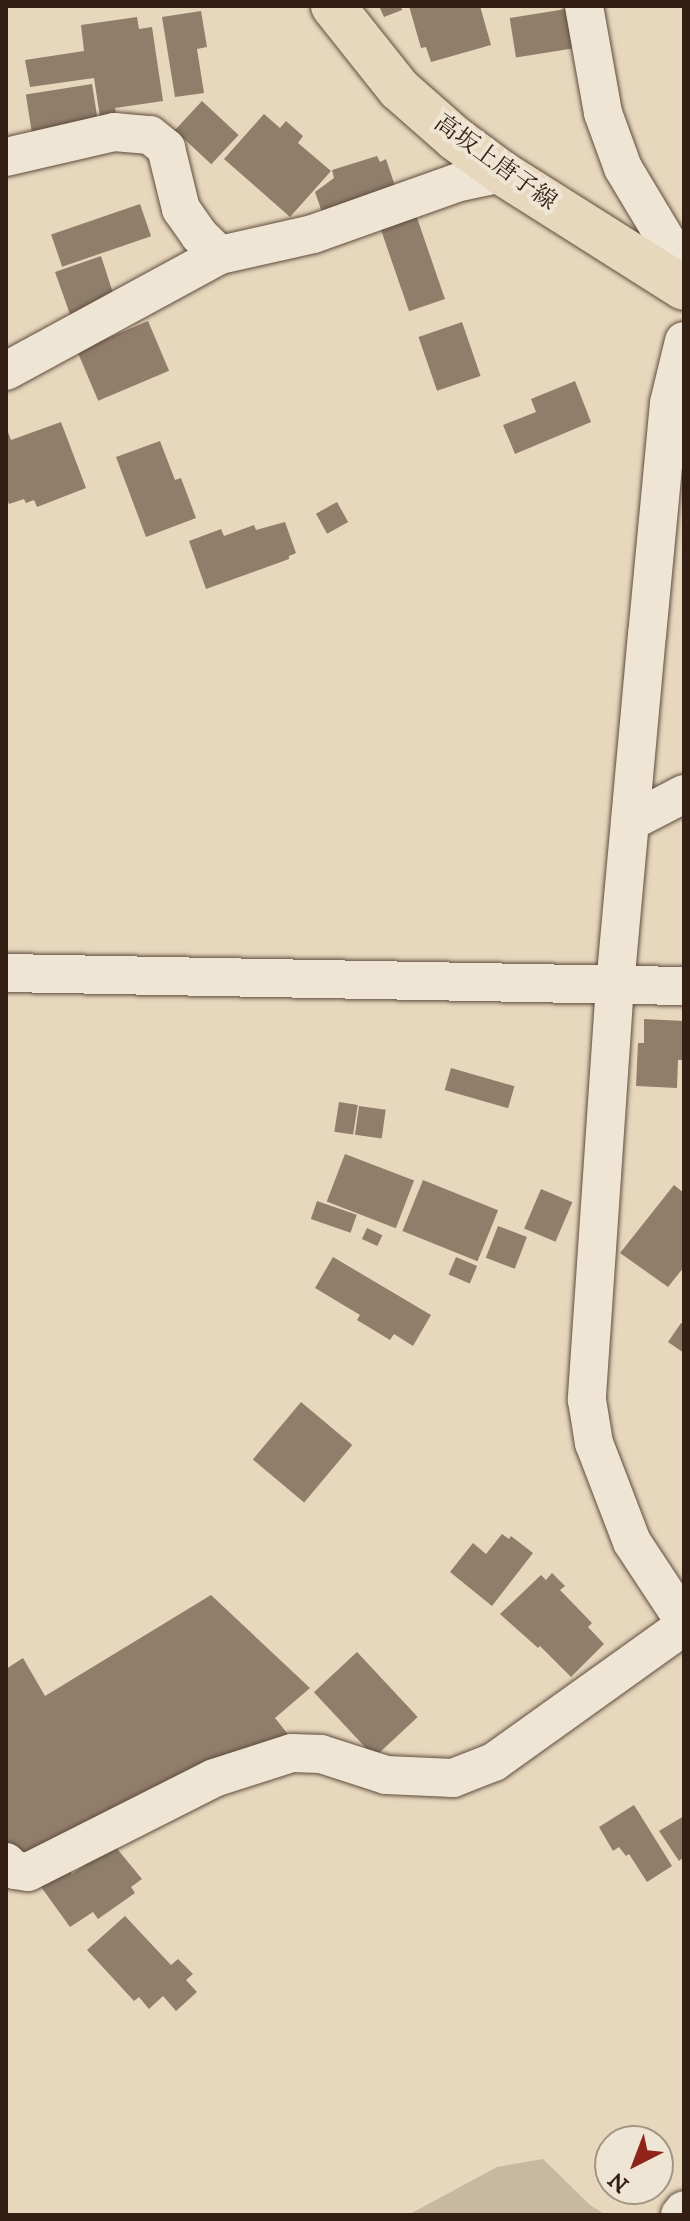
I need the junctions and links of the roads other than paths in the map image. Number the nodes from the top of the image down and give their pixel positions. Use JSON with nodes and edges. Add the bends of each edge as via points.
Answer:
{"nodes":[{"id":1,"x":333,"y":6,"type":"edge"},
{"id":2,"x":584,"y":6,"type":"edge"},
{"id":3,"x":6,"y":157,"type":"edge"},
{"id":4,"x":502,"y":173,"type":"junction"},
{"id":5,"x":220,"y":255,"type":"junction"},
{"id":6,"x":684,"y":270,"type":"edge"},
{"id":7,"x":684,"y":288,"type":"edge"},
{"id":8,"x":684,"y":341,"type":"edge"},
{"id":9,"x":6,"y":371,"type":"edge"},
{"id":10,"x":684,"y":794,"type":"edge"},
{"id":11,"x":630,"y":822,"type":"junction"},
{"id":12,"x":6,"y":973,"type":"edge"},
{"id":13,"x":615,"y":985,"type":"junction"},
{"id":14,"x":684,"y":986,"type":"edge"},
{"id":15,"x":684,"y":1624,"type":"edge"},
{"id":16,"x":6,"y":1862,"type":"edge"},
{"id":17,"x":684,"y":2210,"type":"edge"},
{"id":18,"x":680,"y":2215,"type":"edge"}],
"edges":[{"from":1,"to":4,"type":"main road","name":"高坂上唐子線","via":[[399,89]]},
{"from":2,"to":6,"type":"street","via":[[603,113],[623,168]]},
{"from":3,"to":5,"type":"street","via":[[114,132],[150,135],[166,148],[181,209]]},
{"from":4,"to":5,"type":"street","via":[[456,183],[313,234]]},
{"from":4,"to":7,"type":"main road","name":"高坂上唐子線"},
{"from":5,"to":9,"type":"street"},
{"from":8,"to":11,"type":"street","via":[[669,403]]},
{"from":10,"to":11,"type":"street"},
{"from":11,"to":13,"type":"street"},
{"from":12,"to":13,"type":"street"},
{"from":13,"to":14,"type":"street"},
{"from":13,"to":15,"type":"street","via":[[587,1400],[594,1443],[632,1542]]},
{"from":15,"to":16,"type":"street","via":[[494,1762],[453,1778],[386,1775],[321,1754],[292,1753],[214,1778],[28,1872]]},
{"from":17,"to":18,"type":"street"}]}
